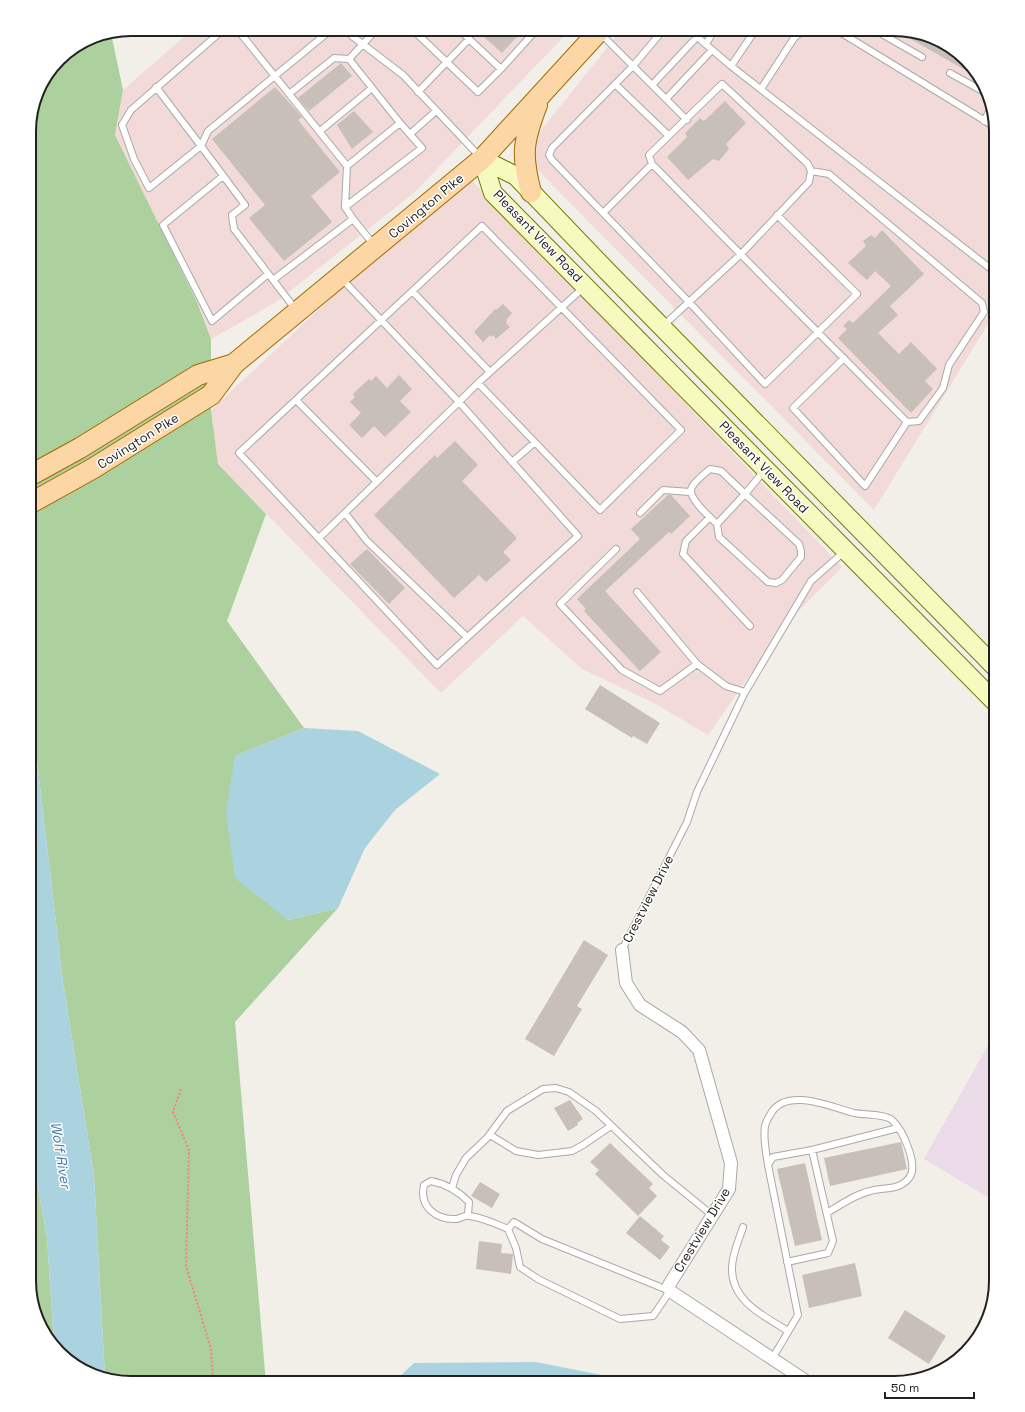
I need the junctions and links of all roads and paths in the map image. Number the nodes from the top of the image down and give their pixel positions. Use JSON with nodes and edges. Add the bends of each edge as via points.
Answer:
{"nodes":[{"id":1,"x":216,"y":36,"type":"edge"},
{"id":2,"x":243,"y":36,"type":"edge"},
{"id":3,"x":323,"y":36,"type":"edge"},
{"id":4,"x":352,"y":36,"type":"edge"},
{"id":5,"x":371,"y":36,"type":"edge"},
{"id":6,"x":419,"y":36,"type":"edge"},
{"id":7,"x":466,"y":36,"type":"edge"},
{"id":8,"x":531,"y":36,"type":"edge"},
{"id":9,"x":595,"y":36,"type":"edge"},
{"id":10,"x":606,"y":36,"type":"edge"},
{"id":11,"x":658,"y":36,"type":"edge"},
{"id":12,"x":711,"y":36,"type":"edge"},
{"id":13,"x":751,"y":36,"type":"edge"},
{"id":14,"x":796,"y":36,"type":"edge"},
{"id":15,"x":846,"y":36,"type":"edge"},
{"id":16,"x":885,"y":36,"type":"edge"},
{"id":17,"x":697,"y":37,"type":"joint"},
{"id":18,"x":469,"y":39,"type":"junction"},
{"id":19,"x":706,"y":44,"type":"junction"},
{"id":20,"x":364,"y":45,"type":"junction"},
{"id":21,"x":712,"y":50,"type":"junction"},
{"id":22,"x":922,"y":57,"type":"dead end"},
{"id":23,"x":349,"y":59,"type":"junction"},
{"id":24,"x":447,"y":62,"type":"junction"},
{"id":25,"x":633,"y":66,"type":"junction"},
{"id":26,"x":731,"y":66,"type":"junction"},
{"id":27,"x":501,"y":69,"type":"junction"},
{"id":28,"x":950,"y":73,"type":"dead end"},
{"id":29,"x":274,"y":76,"type":"junction"},
{"id":30,"x":615,"y":84,"type":"junction"},
{"id":31,"x":652,"y":86,"type":"junction"},
{"id":32,"x":156,"y":87,"type":"junction"},
{"id":33,"x":372,"y":88,"type":"junction"},
{"id":34,"x":761,"y":89,"type":"junction"},
{"id":35,"x":979,"y":89,"type":"edge"},
{"id":36,"x":418,"y":92,"type":"junction"},
{"id":37,"x":289,"y":94,"type":"junction"},
{"id":38,"x":541,"y":96,"type":"junction"},
{"id":39,"x":666,"y":99,"type":"junction"},
{"id":40,"x":436,"y":111,"type":"junction"},
{"id":41,"x":987,"y":115,"type":"edge"},
{"id":42,"x":687,"y":120,"type":"junction"},
{"id":43,"x":984,"y":121,"type":"junction"},
{"id":44,"x":400,"y":123,"type":"junction"},
{"id":45,"x":988,"y":123,"type":"edge"},
{"id":46,"x":320,"y":132,"type":"junction"},
{"id":47,"x":410,"y":134,"type":"junction"},
{"id":48,"x":668,"y":136,"type":"junction"},
{"id":49,"x":201,"y":146,"type":"junction"},
{"id":50,"x":482,"y":159,"type":"junction"},
{"id":51,"x":652,"y":164,"type":"junction"},
{"id":52,"x":348,"y":166,"type":"junction"},
{"id":53,"x":811,"y":171,"type":"junction"},
{"id":54,"x":223,"y":176,"type":"junction"},
{"id":55,"x":531,"y":192,"type":"junction"},
{"id":56,"x":345,"y":207,"type":"junction"},
{"id":57,"x":603,"y":213,"type":"junction"},
{"id":58,"x":778,"y":215,"type":"junction"},
{"id":59,"x":353,"y":219,"type":"junction"},
{"id":60,"x":376,"y":247,"type":"junction"},
{"id":61,"x":741,"y":254,"type":"junction"},
{"id":62,"x":989,"y":267,"type":"edge"},
{"id":63,"x":606,"y":270,"type":"junction"},
{"id":64,"x":268,"y":274,"type":"junction"},
{"id":65,"x":340,"y":277,"type":"junction"},
{"id":66,"x":273,"y":280,"type":"junction"},
{"id":67,"x":586,"y":286,"type":"junction"},
{"id":68,"x":413,"y":292,"type":"junction"},
{"id":69,"x":689,"y":302,"type":"junction"},
{"id":70,"x":561,"y":308,"type":"junction"},
{"id":71,"x":297,"y":312,"type":"junction"},
{"id":72,"x":381,"y":322,"type":"junction"},
{"id":73,"x":662,"y":327,"type":"junction"},
{"id":74,"x":819,"y":332,"type":"junction"},
{"id":75,"x":844,"y":358,"type":"junction"},
{"id":76,"x":234,"y":364,"type":"junction"},
{"id":77,"x":490,"y":372,"type":"junction"},
{"id":78,"x":478,"y":383,"type":"junction"},
{"id":79,"x":296,"y":400,"type":"junction"},
{"id":80,"x":459,"y":402,"type":"junction"},
{"id":81,"x":907,"y":422,"type":"junction"},
{"id":82,"x":534,"y":443,"type":"junction"},
{"id":83,"x":512,"y":462,"type":"junction"},
{"id":84,"x":766,"y":468,"type":"junction"},
{"id":85,"x":36,"y":472,"type":"edge"},
{"id":86,"x":377,"y":482,"type":"junction"},
{"id":87,"x":690,"y":492,"type":"junction"},
{"id":88,"x":745,"y":494,"type":"junction"},
{"id":89,"x":36,"y":500,"type":"edge"},
{"id":90,"x":345,"y":513,"type":"junction"},
{"id":91,"x":640,"y":513,"type":"dead end"},
{"id":92,"x":710,"y":517,"type":"junction"},
{"id":93,"x":717,"y":524,"type":"junction"},
{"id":94,"x":319,"y":538,"type":"junction"},
{"id":95,"x":616,"y":549,"type":"dead end"},
{"id":96,"x":847,"y":550,"type":"junction"},
{"id":97,"x":637,"y":592,"type":"dead end"},
{"id":98,"x":952,"y":622,"type":"junction"},
{"id":99,"x":750,"y":626,"type":"dead end"},
{"id":100,"x":467,"y":637,"type":"junction"},
{"id":101,"x":933,"y":638,"type":"junction"},
{"id":102,"x":989,"y":661,"type":"edge"},
{"id":103,"x":697,"y":664,"type":"junction"},
{"id":104,"x":746,"y":692,"type":"junction"},
{"id":105,"x":989,"y":696,"type":"edge"},
{"id":106,"x":622,"y":950,"type":"joint"},
{"id":107,"x":181,"y":1089,"type":"dead end"},
{"id":108,"x":611,"y":1126,"type":"junction"},
{"id":109,"x":898,"y":1128,"type":"junction"},
{"id":110,"x":490,"y":1135,"type":"junction"},
{"id":111,"x":812,"y":1150,"type":"junction"},
{"id":112,"x":768,"y":1165,"type":"junction"},
{"id":113,"x":452,"y":1188,"type":"junction"},
{"id":114,"x":827,"y":1213,"type":"junction"},
{"id":115,"x":468,"y":1215,"type":"junction"},
{"id":116,"x":712,"y":1216,"type":"junction"},
{"id":117,"x":743,"y":1227,"type":"dead end"},
{"id":118,"x":508,"y":1229,"type":"junction"},
{"id":119,"x":787,"y":1262,"type":"junction"},
{"id":120,"x":670,"y":1291,"type":"junction"},
{"id":121,"x":788,"y":1331,"type":"junction"},
{"id":122,"x":772,"y":1359,"type":"junction"},
{"id":123,"x":213,"y":1376,"type":"edge"},
{"id":124,"x":798,"y":1376,"type":"edge"}],
"edges":[{"from":1,"to":32,"type":"lane"},
{"from":2,"to":29,"type":"lane"},
{"from":3,"to":29,"type":"lane"},
{"from":4,"to":20,"type":"lane"},
{"from":5,"to":20,"type":"lane"},
{"from":6,"to":24,"type":"lane"},
{"from":7,"to":18,"type":"lane"},
{"from":8,"to":27,"type":"lane"},
{"from":9,"to":38,"type":"main road","name":"Covington Pike"},
{"from":10,"to":25,"type":"lane"},
{"from":11,"to":25,"type":"lane"},
{"from":12,"to":19,"type":"lane"},
{"from":13,"to":26,"type":"lane"},
{"from":14,"to":34,"type":"lane"},
{"from":15,"to":43,"type":"lane"},
{"from":16,"to":22,"type":"lane"},
{"from":17,"to":19,"type":"lane"},
{"from":17,"to":31,"type":"lane"},
{"from":18,"to":24,"type":"lane"},
{"from":18,"to":27,"type":"lane"},
{"from":19,"to":21,"type":"lane"},
{"from":20,"to":23,"type":"lane"},
{"from":20,"to":36,"type":"lane","via":[[403,75]]},
{"from":21,"to":26,"type":"lane"},
{"from":21,"to":39,"type":"lane"},
{"from":23,"to":33,"type":"lane"},
{"from":23,"to":37,"type":"lane","via":[[334,58]]},
{"from":24,"to":27,"type":"lane","via":[[478,92]]},
{"from":24,"to":36,"type":"lane"},
{"from":25,"to":30,"type":"lane"},
{"from":25,"to":31,"type":"lane"},
{"from":26,"to":34,"type":"lane"},
{"from":28,"to":35,"type":"lane"},
{"from":29,"to":37,"type":"lane"},
{"from":29,"to":49,"type":"lane","via":[[208,131]]},
{"from":30,"to":48,"type":"lane"},
{"from":30,"to":57,"type":"lane","via":[[552,148],[549,155]]},
{"from":31,"to":39,"type":"lane"},
{"from":32,"to":49,"type":"lane"},
{"from":32,"to":49,"type":"lane","via":[[131,110],[122,125],[134,159],[149,188]]},
{"from":33,"to":44,"type":"lane"},
{"from":33,"to":46,"type":"lane"},
{"from":34,"to":62,"type":"lane"},
{"from":36,"to":40,"type":"lane"},
{"from":37,"to":46,"type":"lane"},
{"from":38,"to":50,"type":"main road","name":"Covington Pike"},
{"from":38,"to":55,"type":"main road","via":[[524,148]]},
{"from":39,"to":42,"type":"lane"},
{"from":40,"to":47,"type":"lane"},
{"from":40,"to":50,"type":"lane"},
{"from":41,"to":43,"type":"lane"},
{"from":42,"to":48,"type":"lane"},
{"from":42,"to":53,"type":"lane","via":[[722,84],[808,164]]},
{"from":43,"to":45,"type":"lane"},
{"from":44,"to":47,"type":"lane"},
{"from":44,"to":52,"type":"lane"},
{"from":46,"to":52,"type":"lane"},
{"from":47,"to":56,"type":"lane","via":[[422,148]]},
{"from":48,"to":51,"type":"lane","via":[[649,155]]},
{"from":49,"to":54,"type":"lane"},
{"from":50,"to":55,"type":"main road","name":"Pleasant View Road","via":[[516,176]]},
{"from":50,"to":60,"type":"main road","name":"Covington Pike"},
{"from":50,"to":67,"type":"main road","name":"Pleasant View Road","via":[[493,193]]},
{"from":51,"to":57,"type":"lane"},
{"from":51,"to":61,"type":"lane"},
{"from":52,"to":56,"type":"lane"},
{"from":53,"to":58,"type":"lane","via":[[809,182]]},
{"from":53,"to":81,"type":"lane","via":[[829,174],[982,303],[984,312],[948,365],[943,388],[919,421]]},
{"from":54,"to":64,"type":"lane","via":[[245,205],[232,215],[234,229]]},
{"from":54,"to":64,"type":"lane","via":[[163,225],[212,321]]},
{"from":55,"to":63,"type":"main road","name":"Pleasant View Road"},
{"from":56,"to":59,"type":"lane"},
{"from":57,"to":69,"type":"lane"},
{"from":58,"to":61,"type":"lane"},
{"from":58,"to":74,"type":"lane","via":[[857,294]]},
{"from":59,"to":60,"type":"lane"},
{"from":59,"to":66,"type":"lane"},
{"from":60,"to":65,"type":"main road","name":"Covington Pike"},
{"from":61,"to":69,"type":"lane"},
{"from":61,"to":74,"type":"lane"},
{"from":63,"to":67,"type":"main road"},
{"from":63,"to":73,"type":"main road","name":"Pleasant View Road"},
{"from":64,"to":66,"type":"lane"},
{"from":65,"to":71,"type":"main road","name":"Covington Pike"},
{"from":65,"to":72,"type":"lane"},
{"from":66,"to":71,"type":"lane"},
{"from":67,"to":70,"type":"lane"},
{"from":67,"to":84,"type":"main road","name":"Pleasant View Road"},
{"from":68,"to":70,"type":"lane","via":[[482,226]]},
{"from":68,"to":72,"type":"lane"},
{"from":68,"to":77,"type":"lane"},
{"from":69,"to":73,"type":"lane"},
{"from":69,"to":74,"type":"lane","via":[[766,384]]},
{"from":70,"to":77,"type":"lane"},
{"from":70,"to":82,"type":"lane","via":[[681,430],[600,510]]},
{"from":71,"to":76,"type":"main road","name":"Covington Pike"},
{"from":72,"to":79,"type":"lane"},
{"from":72,"to":80,"type":"lane"},
{"from":73,"to":98,"type":"main road","name":"Pleasant View Road"},
{"from":74,"to":75,"type":"lane"},
{"from":75,"to":81,"type":"lane"},
{"from":75,"to":81,"type":"lane","via":[[792,408],[865,486]]},
{"from":76,"to":85,"type":"main road","name":"Covington Pike","via":[[198,374],[80,448]]},
{"from":76,"to":89,"type":"main road","name":"Covington Pike","via":[[211,395],[92,469]]},
{"from":77,"to":78,"type":"lane"},
{"from":78,"to":80,"type":"lane"},
{"from":78,"to":82,"type":"lane"},
{"from":79,"to":86,"type":"lane"},
{"from":79,"to":94,"type":"lane","via":[[239,453]]},
{"from":80,"to":83,"type":"lane"},
{"from":80,"to":86,"type":"lane"},
{"from":82,"to":83,"type":"lane"},
{"from":83,"to":100,"type":"lane","via":[[578,536]]},
{"from":84,"to":88,"type":"lane"},
{"from":84,"to":96,"type":"main road","name":"Pleasant View Road"},
{"from":86,"to":90,"type":"lane"},
{"from":87,"to":88,"type":"lane","via":[[710,469],[716,469]]},
{"from":87,"to":91,"type":"lane","via":[[663,490]]},
{"from":87,"to":92,"type":"lane","via":[[692,498]]},
{"from":88,"to":93,"type":"lane"},
{"from":88,"to":93,"type":"lane","via":[[799,544],[801,557],[782,580],[776,583],[768,582],[719,537]]},
{"from":90,"to":94,"type":"lane"},
{"from":90,"to":100,"type":"lane","via":[[367,540]]},
{"from":92,"to":93,"type":"lane"},
{"from":92,"to":99,"type":"lane","via":[[686,541],[683,554]]},
{"from":94,"to":100,"type":"lane","via":[[437,664]]},
{"from":95,"to":103,"type":"lane","via":[[560,604],[622,670],[660,692]]},
{"from":96,"to":101,"type":"main road","name":"Pleasant View Road"},
{"from":96,"to":104,"type":"lane","name":"Crestview Drive","via":[[811,581]]},
{"from":97,"to":103,"type":"lane"},
{"from":98,"to":101,"type":"main road"},
{"from":98,"to":102,"type":"main road","name":"Pleasant View Road"},
{"from":101,"to":105,"type":"main road","name":"Pleasant View Road"},
{"from":103,"to":104,"type":"lane","via":[[726,686]]},
{"from":104,"to":106,"type":"lane","name":"Crestview Drive","via":[[698,792],[687,822]]},
{"from":106,"to":116,"type":"street","name":"Crestview Drive","via":[[626,983],[640,1005],[682,1032],[699,1050],[732,1163],[729,1189]]},
{"from":107,"to":123,"type":"path","via":[[173,1112],[189,1150],[186,1266],[211,1349]]},
{"from":108,"to":110,"type":"lane","via":[[572,1151],[538,1155],[516,1151]]},
{"from":108,"to":110,"type":"lane","via":[[596,1111],[569,1092],[556,1088],[543,1089],[506,1111]]},
{"from":108,"to":116,"type":"lane"},
{"from":109,"to":111,"type":"lane"},
{"from":109,"to":112,"type":"lane","via":[[892,1120],[885,1117],[855,1113],[804,1100],[787,1101],[773,1110],[765,1124]]},
{"from":109,"to":114,"type":"lane","via":[[907,1144],[912,1161],[913,1171],[910,1178],[892,1189],[870,1190],[853,1197]]},
{"from":110,"to":113,"type":"lane","via":[[466,1158]]},
{"from":111,"to":112,"type":"lane","via":[[773,1157]]},
{"from":111,"to":114,"type":"lane"},
{"from":112,"to":119,"type":"lane"},
{"from":113,"to":115,"type":"lane","via":[[469,1202]]},
{"from":113,"to":115,"type":"lane","via":[[444,1183],[432,1181],[424,1185],[424,1205],[448,1218],[458,1219]]},
{"from":114,"to":119,"type":"lane","via":[[833,1241],[828,1253]]},
{"from":115,"to":118,"type":"lane"},
{"from":116,"to":120,"type":"street","name":"Crestview Drive","via":[[669,1285]]},
{"from":117,"to":121,"type":"lane","via":[[734,1256],[733,1281],[738,1292],[750,1306]]},
{"from":118,"to":120,"type":"lane","via":[[514,1222],[542,1239]]},
{"from":118,"to":120,"type":"lane","via":[[520,1267],[538,1279],[620,1319],[653,1316]]},
{"from":119,"to":121,"type":"lane","via":[[798,1315]]},
{"from":120,"to":122,"type":"street"},
{"from":121,"to":122,"type":"lane"},
{"from":122,"to":124,"type":"street"}]}
